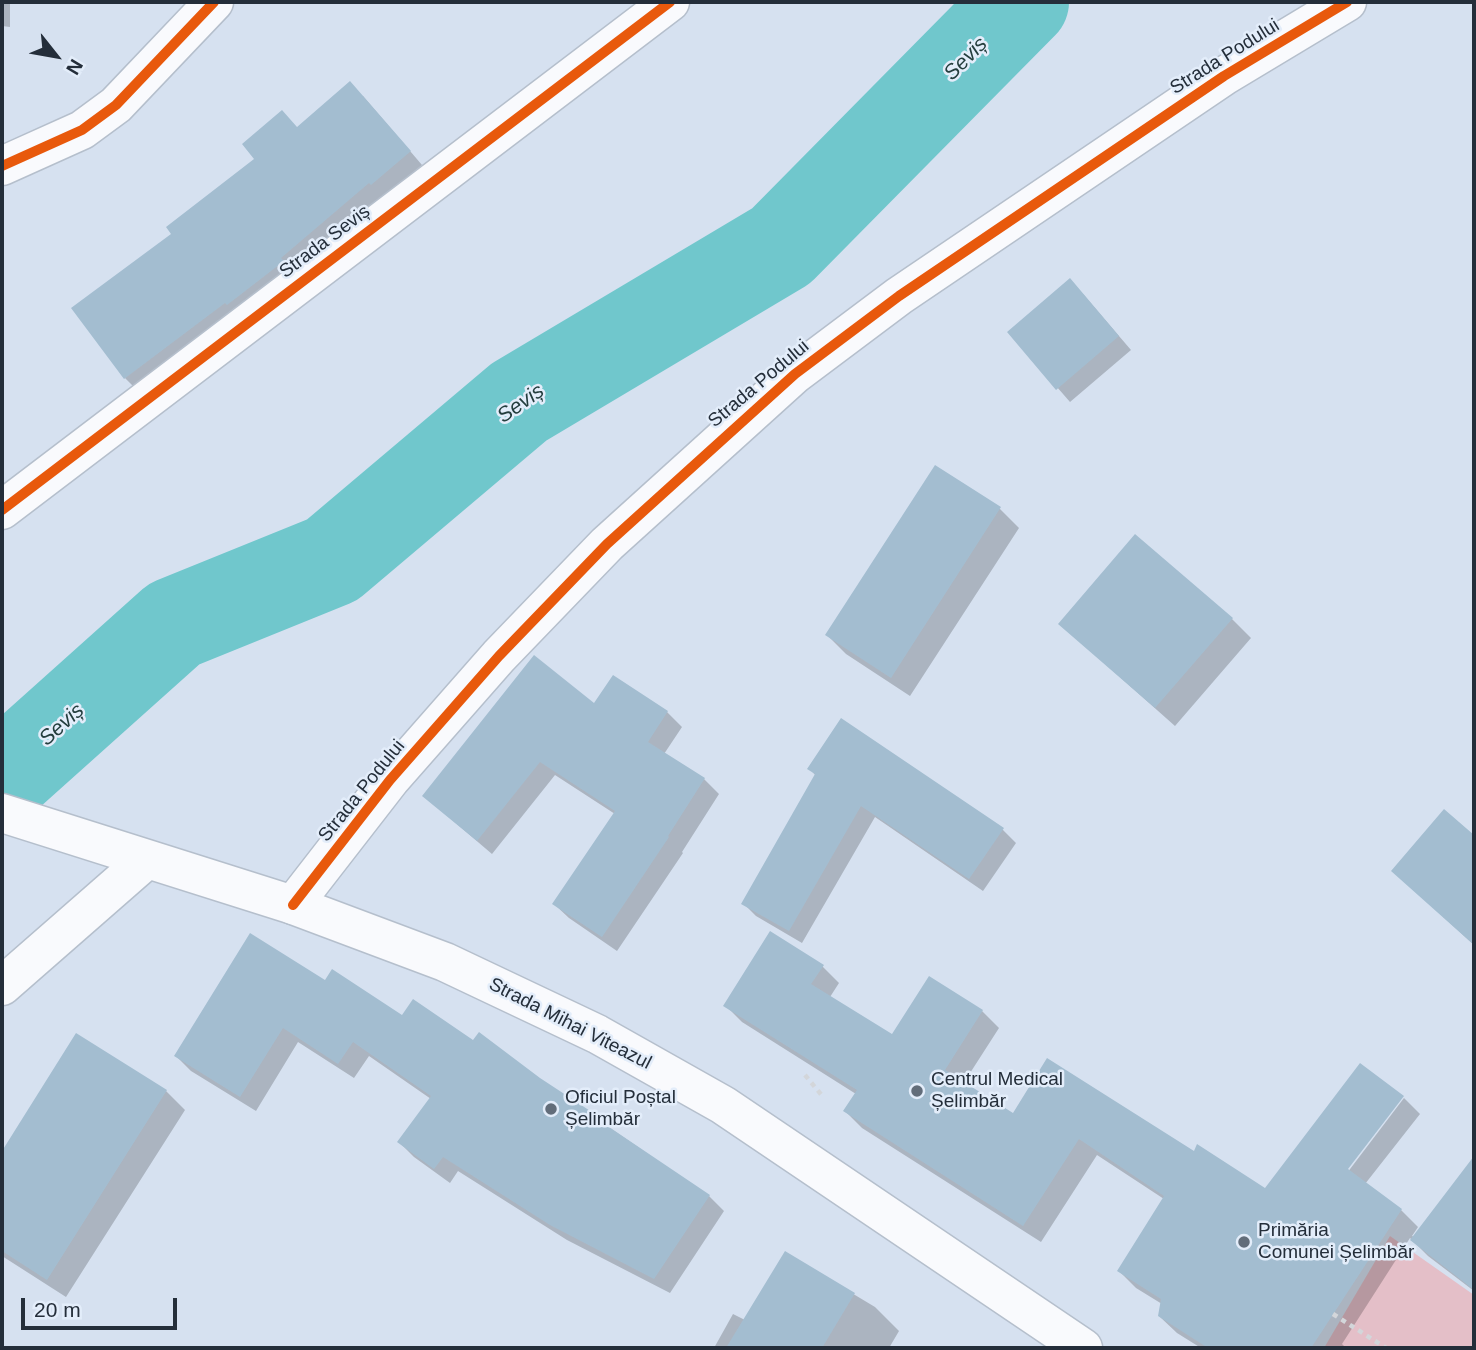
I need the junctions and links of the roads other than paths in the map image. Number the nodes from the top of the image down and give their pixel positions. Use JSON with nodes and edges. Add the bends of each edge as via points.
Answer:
{"nodes":[{"id":1,"x":214,"y":2,"type":"edge"},
{"id":2,"x":670,"y":2,"type":"edge"},
{"id":3,"x":1347,"y":2,"type":"edge"},
{"id":4,"x":2,"y":166,"type":"edge"},
{"id":5,"x":2,"y":510,"type":"edge"},
{"id":6,"x":2,"y":813,"type":"edge"},
{"id":7,"x":146,"y":860,"type":"junction"},
{"id":8,"x":293,"y":905,"type":"junction"},
{"id":9,"x":2,"y":986,"type":"edge"},
{"id":10,"x":1083,"y":1348,"type":"edge"}],
"edges":[{"from":1,"to":4,"type":"street","via":[[116,105],[82,130]]},
{"from":2,"to":5,"type":"street","name":"Strada Seviș"},
{"from":3,"to":8,"type":"street","name":"Strada Podului","via":[[1224,76],[899,296],[795,374],[607,544],[499,656],[390,780]]},
{"from":6,"to":7,"type":"street","name":"Strada Mihai Viteazul"},
{"from":7,"to":8,"type":"street","name":"Strada Mihai Viteazul"},
{"from":7,"to":9,"type":"street"},
{"from":8,"to":10,"type":"street","name":"Strada Mihai Viteazul","via":[[445,962],[620,1047],[723,1105]]}]}
